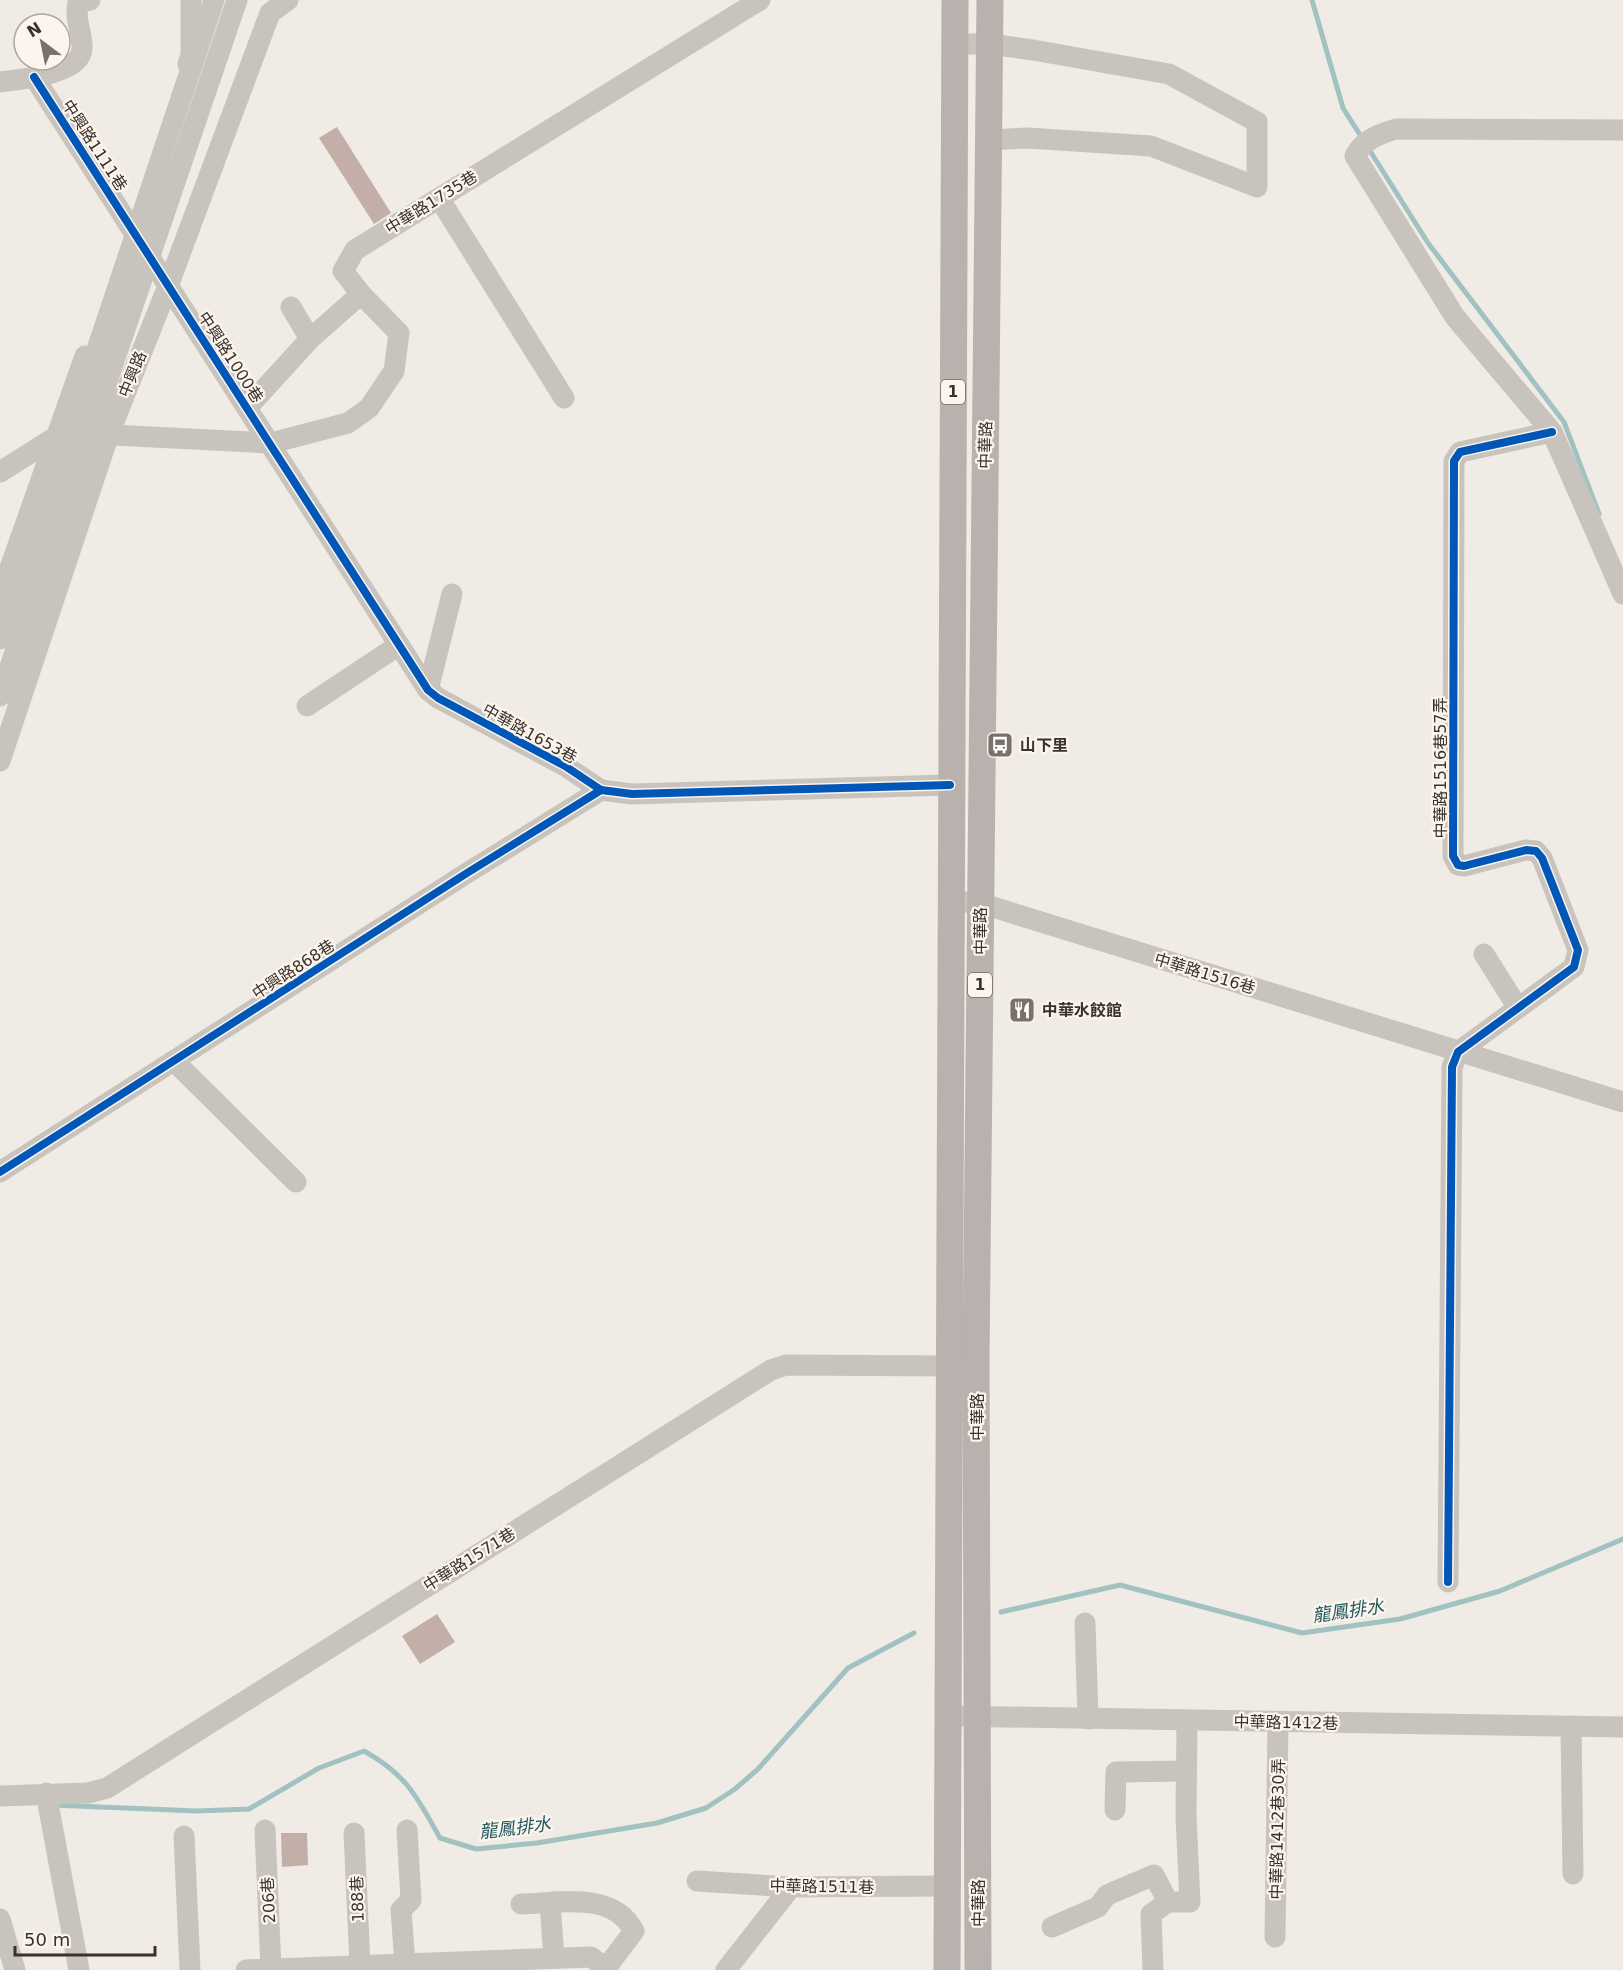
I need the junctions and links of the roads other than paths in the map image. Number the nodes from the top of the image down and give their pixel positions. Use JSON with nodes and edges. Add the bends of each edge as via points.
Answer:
{"nodes":[{"id":1,"x":90,"y":0,"type":"edge"},
{"id":2,"x":191,"y":0,"type":"edge"},
{"id":3,"x":206,"y":0,"type":"edge"},
{"id":4,"x":214,"y":0,"type":"edge"},
{"id":5,"x":237,"y":0,"type":"edge"},
{"id":6,"x":288,"y":0,"type":"edge"},
{"id":7,"x":760,"y":0,"type":"edge"},
{"id":8,"x":955,"y":0,"type":"edge"},
{"id":9,"x":990,"y":0,"type":"edge"},
{"id":10,"x":955,"y":44,"type":"junction"},
{"id":11,"x":990,"y":44,"type":"junction"},
{"id":12,"x":191,"y":55,"type":"junction"},
{"id":13,"x":34,"y":77,"type":"junction"},
{"id":14,"x":0,"y":82,"type":"edge"},
{"id":15,"x":1623,"y":130,"type":"edge"},
{"id":16,"x":988,"y":140,"type":"junction"},
{"id":17,"x":439,"y":198,"type":"junction"},
{"id":18,"x":133,"y":229,"type":"junction"},
{"id":19,"x":168,"y":286,"type":"junction"},
{"id":20,"x":361,"y":294,"type":"junction"},
{"id":21,"x":291,"y":308,"type":"dead end"},
{"id":22,"x":310,"y":339,"type":"junction"},
{"id":23,"x":564,"y":398,"type":"dead end"},
{"id":24,"x":248,"y":407,"type":"junction"},
{"id":25,"x":1552,"y":432,"type":"junction"},
{"id":26,"x":109,"y":434,"type":"junction"},
{"id":27,"x":54,"y":438,"type":"junction"},
{"id":28,"x":271,"y":443,"type":"junction"},
{"id":29,"x":0,"y":472,"type":"edge"},
{"id":30,"x":452,"y":594,"type":"dead end"},
{"id":31,"x":1623,"y":594,"type":"edge"},
{"id":32,"x":0,"y":596,"type":"edge"},
{"id":33,"x":0,"y":639,"type":"edge"},
{"id":34,"x":399,"y":645,"type":"junction"},
{"id":35,"x":428,"y":690,"type":"junction"},
{"id":36,"x":0,"y":696,"type":"edge"},
{"id":37,"x":307,"y":706,"type":"dead end"},
{"id":38,"x":0,"y":761,"type":"edge"},
{"id":39,"x":981,"y":784,"type":"junction"},
{"id":40,"x":950,"y":785,"type":"junction"},
{"id":41,"x":601,"y":790,"type":"junction"},
{"id":42,"x":951,"y":901,"type":"junction"},
{"id":43,"x":981,"y":903,"type":"junction"},
{"id":44,"x":1484,"y":954,"type":"dead end"},
{"id":45,"x":1518,"y":1008,"type":"junction"},
{"id":46,"x":1458,"y":1052,"type":"junction"},
{"id":47,"x":174,"y":1061,"type":"junction"},
{"id":48,"x":1623,"y":1102,"type":"edge"},
{"id":49,"x":0,"y":1172,"type":"edge"},
{"id":50,"x":296,"y":1182,"type":"dead end"},
{"id":51,"x":949,"y":1366,"type":"junction"},
{"id":52,"x":1448,"y":1582,"type":"dead end"},
{"id":53,"x":1085,"y":1623,"type":"dead end"},
{"id":54,"x":948,"y":1716,"type":"junction"},
{"id":55,"x":978,"y":1718,"type":"junction"},
{"id":56,"x":1088,"y":1719,"type":"junction"},
{"id":57,"x":1187,"y":1721,"type":"junction"},
{"id":58,"x":1278,"y":1722,"type":"junction"},
{"id":59,"x":1571,"y":1726,"type":"junction"},
{"id":60,"x":1623,"y":1727,"type":"edge"},
{"id":61,"x":1186,"y":1771,"type":"junction"},
{"id":62,"x":0,"y":1796,"type":"edge"},
{"id":63,"x":48,"y":1801,"type":"junction"},
{"id":64,"x":1115,"y":1810,"type":"dead end"},
{"id":65,"x":265,"y":1830,"type":"dead end"},
{"id":66,"x":407,"y":1830,"type":"dead end"},
{"id":67,"x":354,"y":1833,"type":"dead end"},
{"id":68,"x":184,"y":1836,"type":"dead end"},
{"id":69,"x":1573,"y":1874,"type":"dead end"},
{"id":70,"x":697,"y":1881,"type":"dead end"},
{"id":71,"x":948,"y":1886,"type":"junction"},
{"id":72,"x":791,"y":1887,"type":"junction"},
{"id":73,"x":1168,"y":1902,"type":"junction"},
{"id":74,"x":550,"y":1903,"type":"junction"},
{"id":75,"x":521,"y":1904,"type":"dead end"},
{"id":76,"x":0,"y":1919,"type":"edge"},
{"id":77,"x":1052,"y":1927,"type":"dead end"},
{"id":78,"x":1275,"y":1936,"type":"dead end"},
{"id":79,"x":555,"y":1958,"type":"junction"},
{"id":80,"x":405,"y":1964,"type":"junction"},
{"id":81,"x":365,"y":1967,"type":"edge"},
{"id":82,"x":271,"y":1969,"type":"edge"},
{"id":83,"x":607,"y":1969,"type":"edge"},
{"id":84,"x":15,"y":1970,"type":"edge"},
{"id":85,"x":79,"y":1970,"type":"edge"},
{"id":86,"x":190,"y":1970,"type":"edge"},
{"id":87,"x":246,"y":1970,"type":"edge"},
{"id":88,"x":726,"y":1970,"type":"edge"},
{"id":89,"x":947,"y":1970,"type":"edge"},
{"id":90,"x":978,"y":1970,"type":"edge"},
{"id":91,"x":1154,"y":1970,"type":"edge"}],
"edges":[{"from":1,"to":13,"type":"street","via":[[78,3],[75,15],[82,50],[78,59],[70,67]]},
{"from":2,"to":12,"type":"street"},
{"from":3,"to":12,"type":"street"},
{"from":4,"to":33,"type":"street","bridge":true},
{"from":5,"to":36,"type":"street","name":"中興路","bridge":true},
{"from":6,"to":19,"type":"street","name":"中興路","via":[[270,13]]},
{"from":7,"to":17,"type":"street","name":"中華路1735巷"},
{"from":8,"to":10,"type":"main road","name":"中華路","number":"1"},
{"from":9,"to":11,"type":"main road","name":"中華路","number":"1"},
{"from":10,"to":11,"type":"street"},
{"from":10,"to":40,"type":"main road","name":"中華路","number":"1"},
{"from":11,"to":16,"type":"main road","name":"中華路","number":"1"},
{"from":11,"to":16,"type":"street","via":[[1169,74],[1257,122],[1257,186],[1151,146],[1028,138]]},
{"from":12,"to":18,"type":"street"},
{"from":13,"to":14,"type":"street"},
{"from":13,"to":18,"type":"street","name":"中興路1111巷"},
{"from":15,"to":25,"type":"street","via":[[1396,129],[1365,144],[1355,156],[1455,317]]},
{"from":16,"to":39,"type":"main road","name":"中華路","number":"1"},
{"from":17,"to":20,"type":"street","name":"中華路1735巷","via":[[355,249],[343,271]]},
{"from":17,"to":23,"type":"street"},
{"from":18,"to":19,"type":"street","name":"中興路1111巷"},
{"from":18,"to":27,"type":"street"},
{"from":19,"to":24,"type":"street","name":"中興路1000巷"},
{"from":19,"to":26,"type":"street","name":"中興路"},
{"from":20,"to":22,"type":"street"},
{"from":20,"to":28,"type":"street","name":"中華路1735巷","via":[[399,333],[394,371],[369,408],[348,423]]},
{"from":21,"to":22,"type":"street"},
{"from":22,"to":24,"type":"street"},
{"from":24,"to":28,"type":"street","name":"中興路1000巷"},
{"from":25,"to":31,"type":"street"},
{"from":25,"to":45,"type":"street","name":"中華路1516巷57弄","via":[[1460,452],[1454,461],[1454,856],[1458,865],[1464,866],[1526,850],[1536,851],[1578,950],[1574,967]]},
{"from":26,"to":27,"type":"street","via":[[73,433]]},
{"from":26,"to":28,"type":"street"},
{"from":26,"to":38,"type":"street","name":"中興路"},
{"from":27,"to":29,"type":"street"},
{"from":27,"to":32,"type":"street"},
{"from":28,"to":34,"type":"street","name":"中華路1653巷"},
{"from":30,"to":35,"type":"street"},
{"from":34,"to":35,"type":"street","name":"中華路1653巷"},
{"from":34,"to":37,"type":"street"},
{"from":35,"to":41,"type":"street","name":"中華路1653巷"},
{"from":39,"to":40,"type":"main road"},
{"from":39,"to":43,"type":"main road","name":"中華路","number":"1"},
{"from":40,"to":41,"type":"street","name":"中華路1653巷","via":[[632,794]]},
{"from":40,"to":42,"type":"main road","name":"中華路","number":"1"},
{"from":41,"to":47,"type":"street","name":"中興路868巷"},
{"from":42,"to":43,"type":"street","name":"中華路1516巷"},
{"from":42,"to":51,"type":"main road","name":"中華路","number":"1"},
{"from":43,"to":46,"type":"street","name":"中華路1516巷"},
{"from":43,"to":55,"type":"main road","name":"中華路","number":"1","via":[[976,1360]]},
{"from":44,"to":45,"type":"street"},
{"from":45,"to":46,"type":"street","name":"中華路1516巷57弄"},
{"from":46,"to":48,"type":"street","name":"中華路1516巷"},
{"from":46,"to":52,"type":"street","via":[[1452,1067]]},
{"from":47,"to":49,"type":"street","name":"中興路868巷"},
{"from":47,"to":50,"type":"street"},
{"from":51,"to":54,"type":"main road","name":"中華路","number":"1"},
{"from":51,"to":63,"type":"street","name":"中華路1571巷","via":[[786,1365],[771,1370],[107,1788]]},
{"from":53,"to":56,"type":"street"},
{"from":54,"to":55,"type":"street","name":"中華路1412巷"},
{"from":54,"to":71,"type":"main road","name":"中華路","number":"1"},
{"from":55,"to":56,"type":"street","name":"中華路1412巷"},
{"from":55,"to":90,"type":"main road","name":"中華路","number":"1"},
{"from":56,"to":57,"type":"street","name":"中華路1412巷"},
{"from":57,"to":58,"type":"street","name":"中華路1412巷"},
{"from":57,"to":61,"type":"street"},
{"from":58,"to":59,"type":"street","name":"中華路1412巷"},
{"from":58,"to":78,"type":"street","name":"中華路1412巷30弄"},
{"from":59,"to":60,"type":"street","name":"中華路1412巷"},
{"from":59,"to":69,"type":"street"},
{"from":61,"to":64,"type":"street","via":[[1116,1772]]},
{"from":61,"to":73,"type":"street","via":[[1190,1902]]},
{"from":62,"to":63,"type":"street","name":"中華路1571巷"},
{"from":63,"to":85,"type":"street"},
{"from":65,"to":82,"type":"street","name":"206巷"},
{"from":66,"to":80,"type":"street","via":[[411,1900],[401,1910]]},
{"from":67,"to":81,"type":"street","name":"188巷"},
{"from":68,"to":86,"type":"street"},
{"from":70,"to":72,"type":"street","name":"中華路1511巷"},
{"from":71,"to":72,"type":"street","name":"中華路1511巷"},
{"from":71,"to":89,"type":"main road","name":"中華路","number":"1"},
{"from":72,"to":88,"type":"street"},
{"from":73,"to":77,"type":"street","via":[[1154,1875],[1107,1895],[1098,1907]]},
{"from":73,"to":91,"type":"street","via":[[1151,1914]]},
{"from":74,"to":75,"type":"street"},
{"from":74,"to":79,"type":"street"},
{"from":74,"to":83,"type":"street","via":[[601,1902],[627,1918],[634,1931]]},
{"from":76,"to":84,"type":"street"},
{"from":79,"to":80,"type":"street"},
{"from":79,"to":83,"type":"street","via":[[591,1957]]},
{"from":80,"to":81,"type":"street"},
{"from":81,"to":82,"type":"street"},
{"from":82,"to":87,"type":"street"}]}
